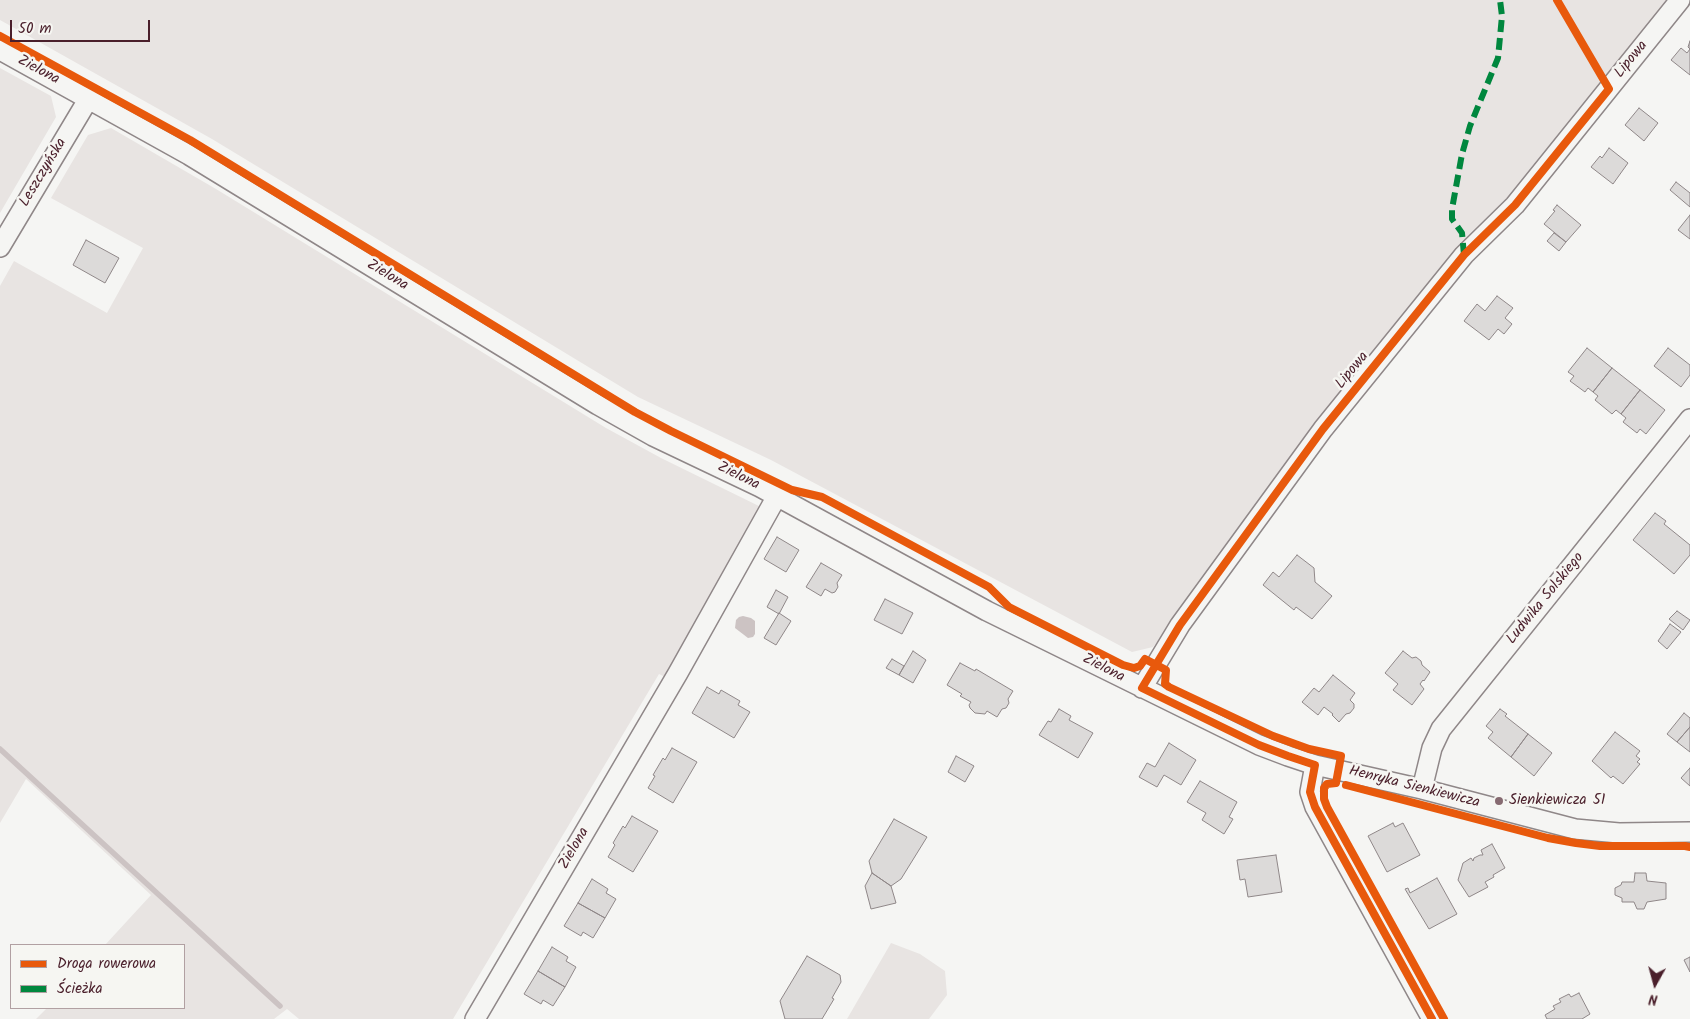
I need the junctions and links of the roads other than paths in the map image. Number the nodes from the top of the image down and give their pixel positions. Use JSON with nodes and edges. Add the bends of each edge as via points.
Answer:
{"nodes":[{"id":1,"x":1680,"y":0,"type":"edge"},
{"id":2,"x":0,"y":50,"type":"edge"},
{"id":3,"x":89,"y":98,"type":"junction"},
{"id":4,"x":0,"y":247,"type":"edge"},
{"id":5,"x":1690,"y":419,"type":"edge"},
{"id":6,"x":777,"y":496,"type":"junction"},
{"id":7,"x":1142,"y":688,"type":"junction"},
{"id":8,"x":1316,"y":764,"type":"junction"},
{"id":9,"x":1422,"y":789,"type":"junction"},
{"id":10,"x":1690,"y":832,"type":"edge"},
{"id":11,"x":475,"y":1019,"type":"edge"},
{"id":12,"x":1432,"y":1019,"type":"edge"}],
"edges":[{"from":1,"to":7,"type":"street","name":"Lipowa","via":[[1515,204],[1464,255],[1323,429],[1180,625]]},
{"from":2,"to":3,"type":"street","name":"Zielona"},
{"from":3,"to":4,"type":"street","name":"Leszczyńska"},
{"from":3,"to":6,"type":"street","name":"Zielona","via":[[198,160],[629,423]]},
{"from":5,"to":9,"type":"street","name":"Ludwika Solskiego","via":[[1442,729],[1428,760]]},
{"from":6,"to":7,"type":"street","name":"Zielona","via":[[987,610]]},
{"from":6,"to":11,"type":"street","name":"Zielona","via":[[678,673]]},
{"from":7,"to":8,"type":"street","name":"Zielona","via":[[1259,745]]},
{"from":8,"to":9,"type":"street","name":"Henryka Sienkiewicza"},
{"from":8,"to":12,"type":"street","via":[[1310,785],[1315,807]]},
{"from":9,"to":10,"type":"street","name":"Henryka Sienkiewicza","via":[[1575,829],[1619,833]]}]}
